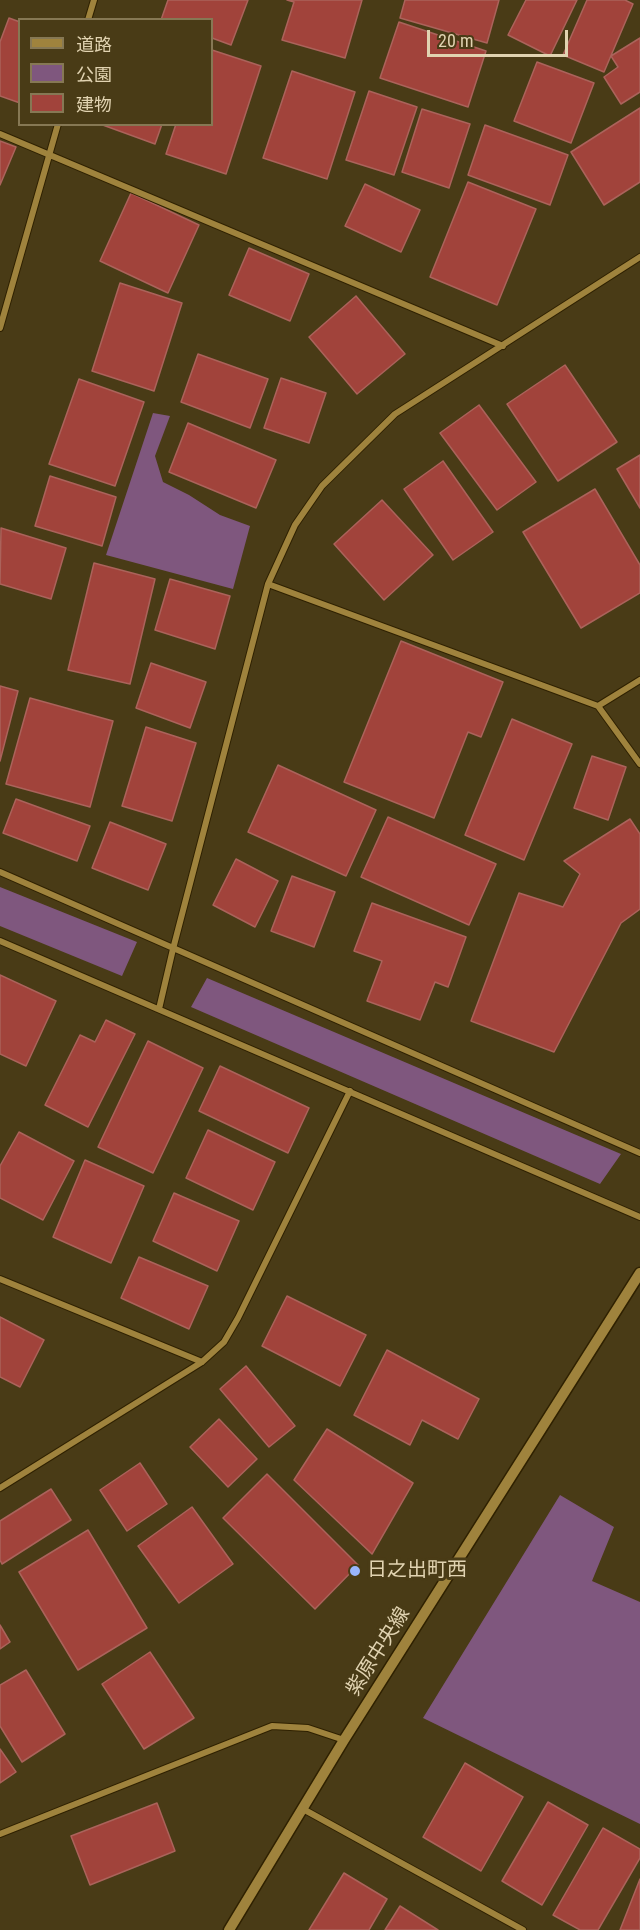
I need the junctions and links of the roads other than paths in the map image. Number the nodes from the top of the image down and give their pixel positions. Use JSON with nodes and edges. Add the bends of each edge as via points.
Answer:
{"nodes":[{"id":1,"x":94,"y":0,"type":"edge"},
{"id":2,"x":89,"y":18,"type":"edge"},
{"id":3,"x":57,"y":126,"type":"edge"},
{"id":4,"x":0,"y":134,"type":"edge"},
{"id":5,"x":50,"y":155,"type":"junction"},
{"id":6,"x":640,"y":257,"type":"edge"},
{"id":7,"x":0,"y":328,"type":"edge"},
{"id":8,"x":503,"y":346,"type":"junction"},
{"id":9,"x":268,"y":584,"type":"junction"},
{"id":10,"x":640,"y":680,"type":"edge"},
{"id":11,"x":598,"y":706,"type":"junction"},
{"id":12,"x":640,"y":764,"type":"edge"},
{"id":13,"x":0,"y":872,"type":"edge"},
{"id":14,"x":0,"y":941,"type":"edge"},
{"id":15,"x":173,"y":949,"type":"junction"},
{"id":16,"x":159,"y":1009,"type":"junction"},
{"id":17,"x":350,"y":1091,"type":"junction"},
{"id":18,"x":640,"y":1153,"type":"edge"},
{"id":19,"x":640,"y":1217,"type":"edge"},
{"id":20,"x":640,"y":1273,"type":"edge"},
{"id":21,"x":0,"y":1279,"type":"edge"},
{"id":22,"x":202,"y":1362,"type":"junction"},
{"id":23,"x":0,"y":1488,"type":"edge"},
{"id":24,"x":344,"y":1740,"type":"junction"},
{"id":25,"x":303,"y":1809,"type":"junction"},
{"id":26,"x":0,"y":1834,"type":"edge"},
{"id":27,"x":229,"y":1930,"type":"edge"},
{"id":28,"x":523,"y":1930,"type":"edge"}],
"edges":[{"from":1,"to":2,"type":"street"},
{"from":3,"to":5,"type":"street"},
{"from":4,"to":5,"type":"street"},
{"from":5,"to":7,"type":"street"},
{"from":5,"to":8,"type":"street"},
{"from":6,"to":8,"type":"street"},
{"from":8,"to":9,"type":"street","via":[[395,414],[322,486],[296,525]]},
{"from":9,"to":11,"type":"street"},
{"from":9,"to":15,"type":"street"},
{"from":10,"to":11,"type":"street"},
{"from":11,"to":12,"type":"street"},
{"from":13,"to":15,"type":"street"},
{"from":14,"to":16,"type":"street"},
{"from":15,"to":16,"type":"street"},
{"from":15,"to":18,"type":"street"},
{"from":16,"to":17,"type":"street"},
{"from":17,"to":19,"type":"street"},
{"from":17,"to":22,"type":"street","via":[[238,1318],[224,1342]]},
{"from":20,"to":24,"type":"street","name":"紫原中央線"},
{"from":21,"to":22,"type":"street"},
{"from":22,"to":23,"type":"street"},
{"from":24,"to":25,"type":"street","name":"紫原中央線"},
{"from":24,"to":26,"type":"street","via":[[308,1728],[272,1726]]},
{"from":25,"to":27,"type":"street","name":"紫原中央線"},
{"from":25,"to":28,"type":"street"}]}
